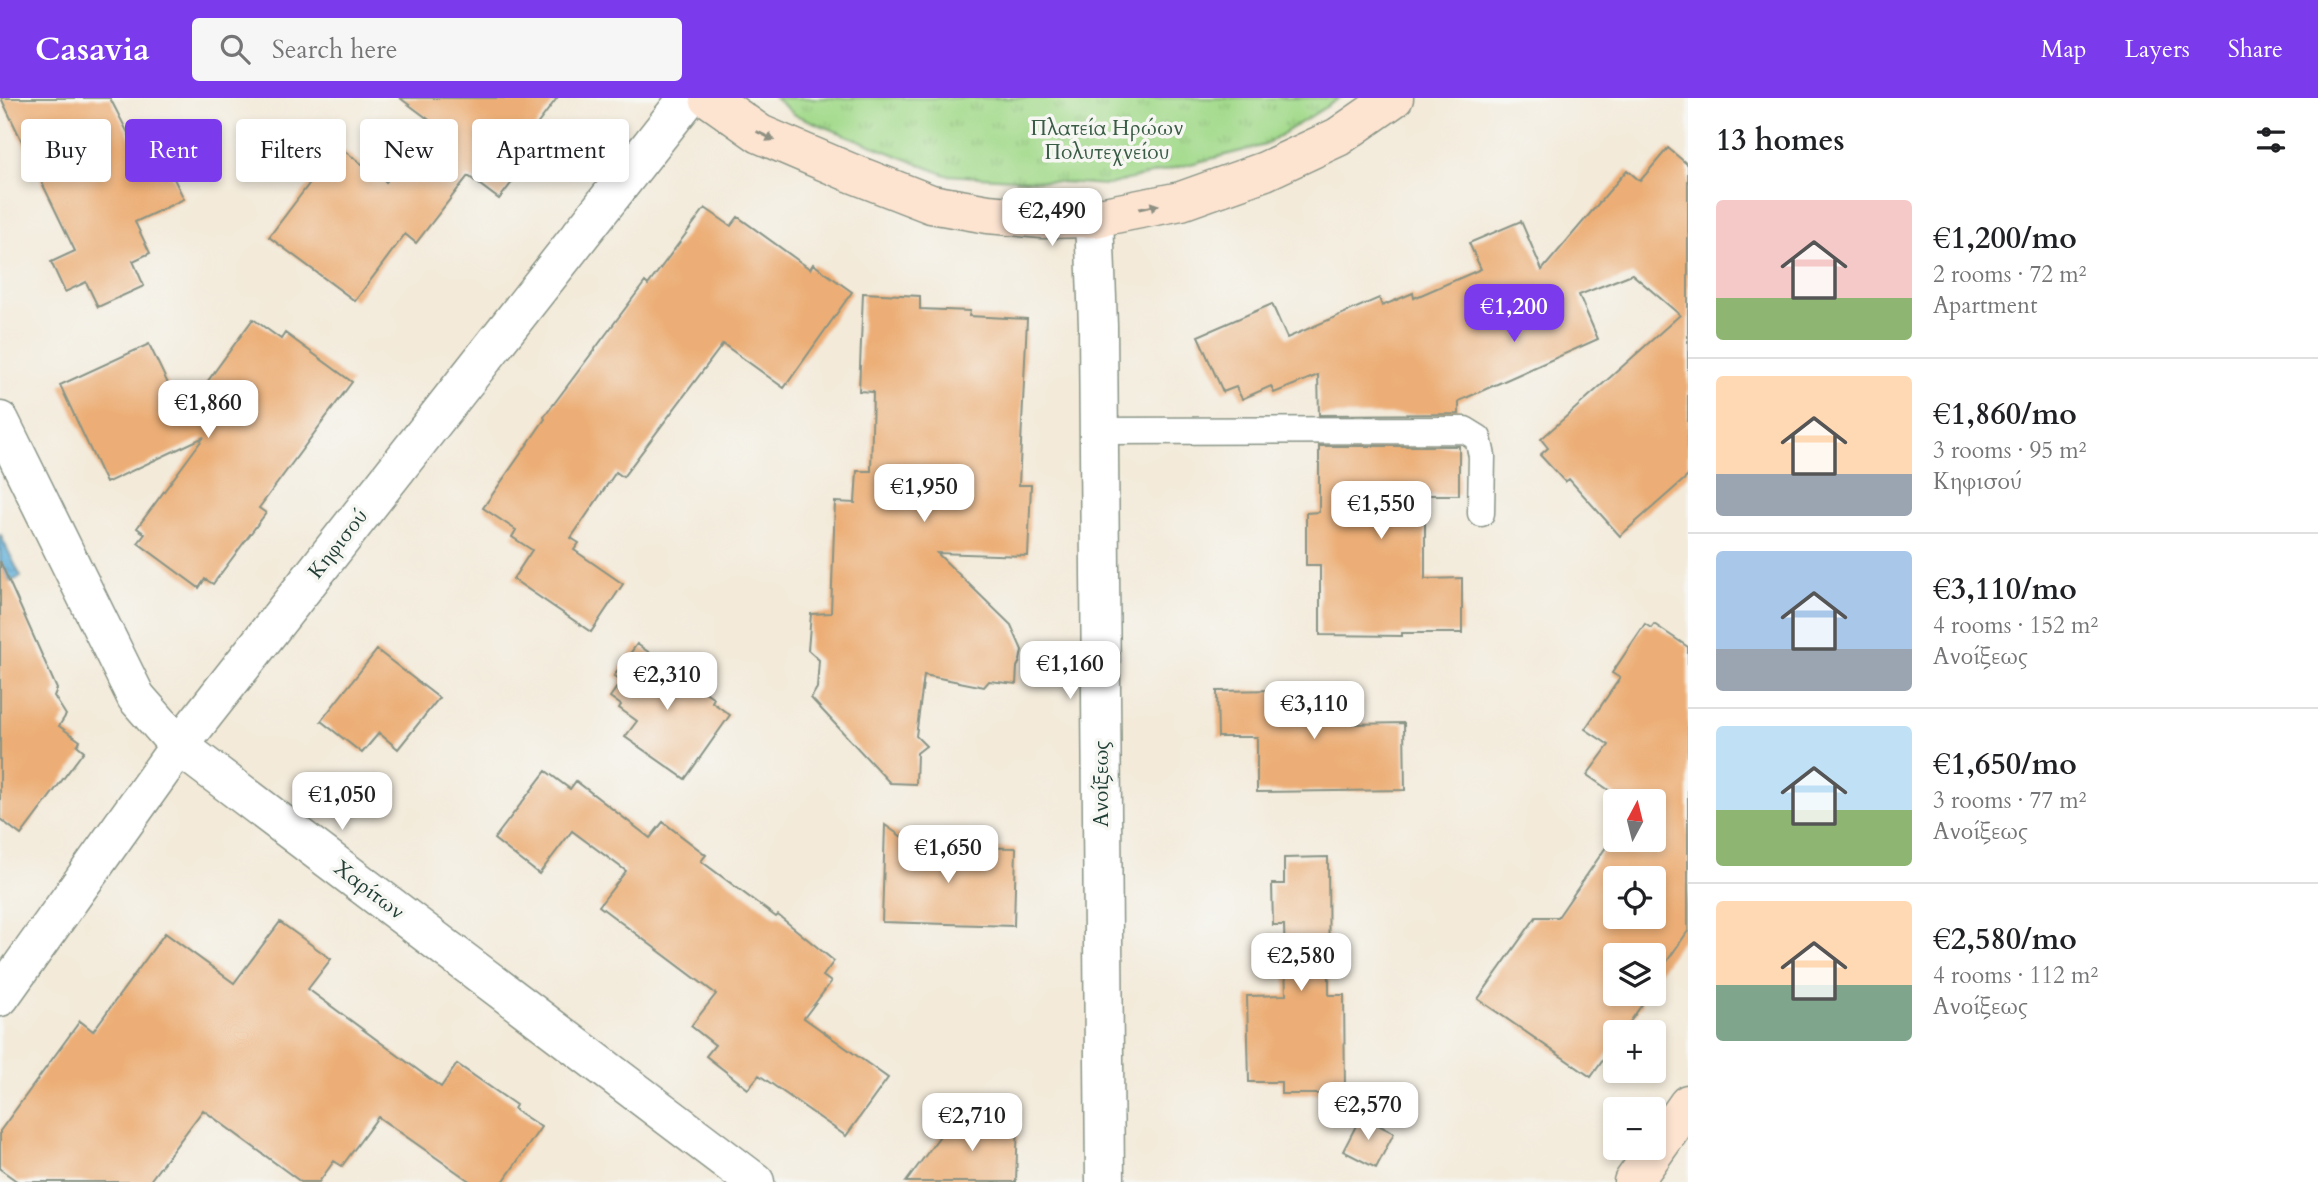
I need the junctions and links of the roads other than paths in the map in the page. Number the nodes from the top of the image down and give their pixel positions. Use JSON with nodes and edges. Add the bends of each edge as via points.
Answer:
{"nodes":[{"id":1,"x":688,"y":98,"type":"edge"},
{"id":2,"x":709,"y":98,"type":"edge"},
{"id":3,"x":1394,"y":98,"type":"edge"},
{"id":4,"x":1094,"y":218,"type":"junction"},
{"id":5,"x":0,"y":421,"type":"edge"},
{"id":6,"x":1098,"y":431,"type":"junction"},
{"id":7,"x":10,"y":467,"type":"edge"},
{"id":8,"x":1481,"y":513,"type":"dead end"},
{"id":9,"x":179,"y":746,"type":"junction"},
{"id":10,"x":0,"y":998,"type":"edge"},
{"id":11,"x":1688,"y":1104,"type":"edge"},
{"id":12,"x":755,"y":1182,"type":"edge"},
{"id":13,"x":1105,"y":1182,"type":"edge"},
{"id":14,"x":1633,"y":1182,"type":"edge"}],
"edges":[{"from":1,"to":9,"type":"street","name":"Κηφισού"},
{"from":2,"to":4,"type":"street","one_way":true,"via":[[760,134],[931,204],[1042,219]]},
{"from":4,"to":3,"type":"street","one_way":true,"via":[[1181,201],[1265,171],[1338,137]]},
{"from":4,"to":6,"type":"street","name":"Ανοίξεως"},
{"from":5,"to":7,"type":"street","name":"Χαρίτων"},
{"from":6,"to":8,"type":"lane","via":[[1465,430],[1478,438],[1482,456]]},
{"from":6,"to":13,"type":"street","name":"Ανοίξεως"},
{"from":7,"to":9,"type":"street","name":"Χαρίτων","via":[[136,697]]},
{"from":9,"to":10,"type":"street","name":"Κηφισού"},
{"from":9,"to":12,"type":"street","name":"Χαρίτων"},
{"from":11,"to":14,"type":"street"}]}
